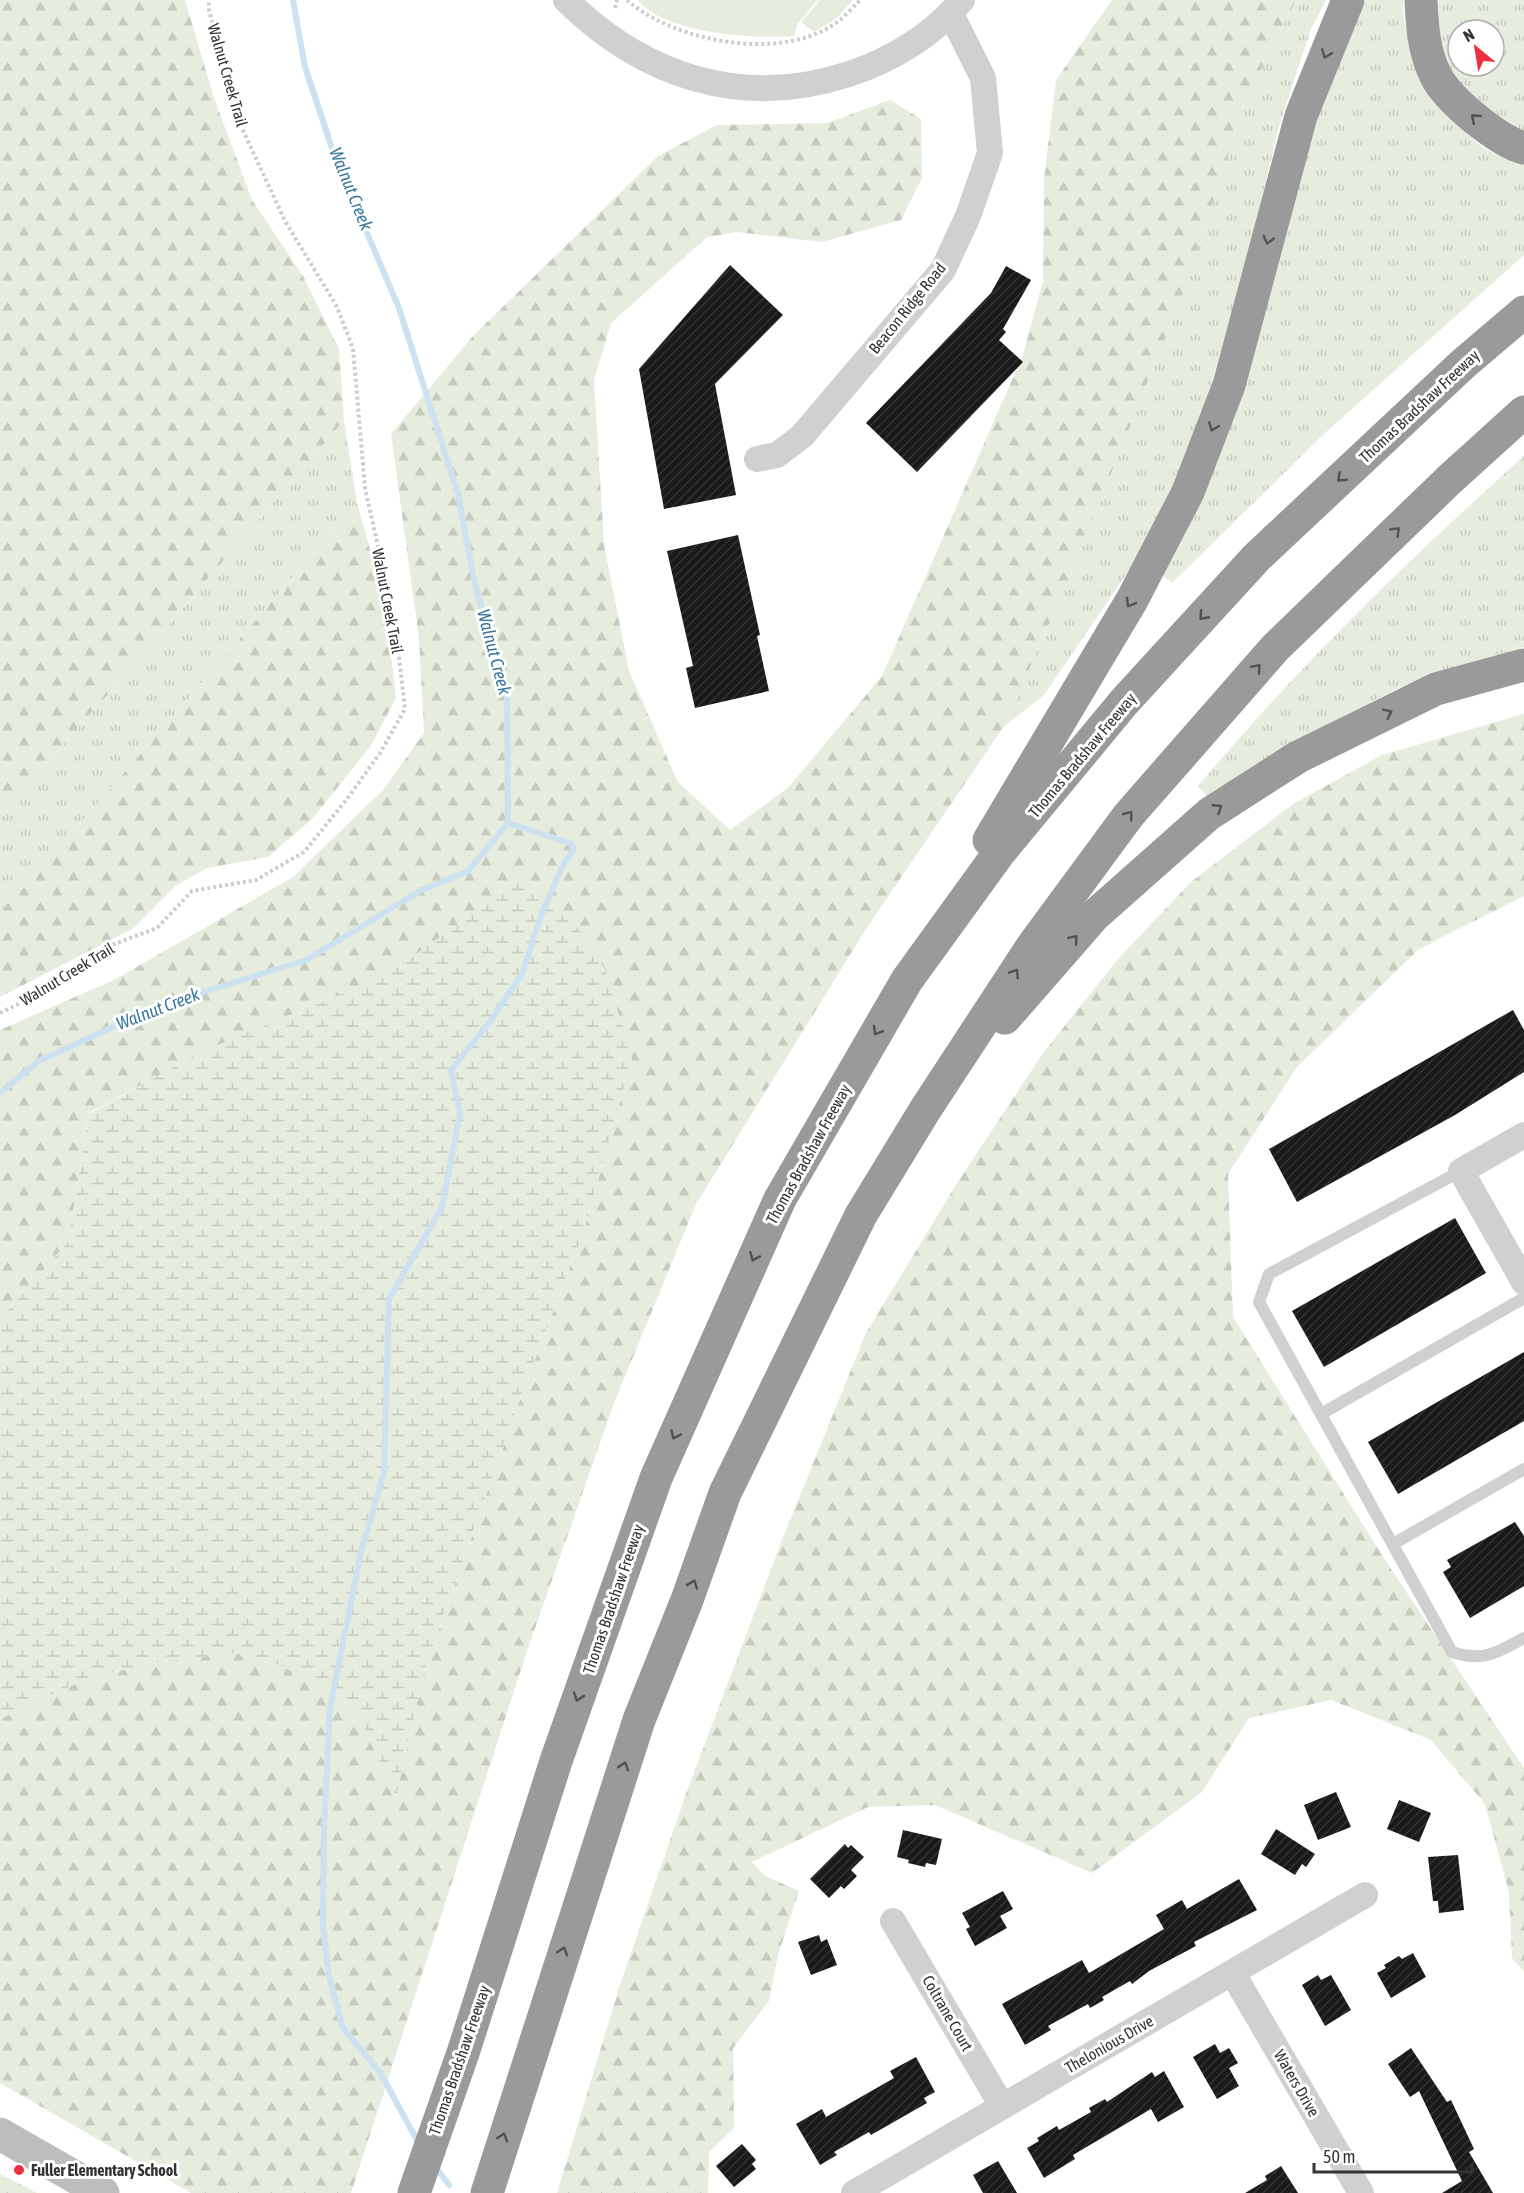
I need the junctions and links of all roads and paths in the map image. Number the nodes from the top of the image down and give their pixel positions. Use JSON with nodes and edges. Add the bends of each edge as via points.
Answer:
{"nodes":[{"id":1,"x":209,"y":0,"type":"edge"},
{"id":2,"x":566,"y":0,"type":"edge"},
{"id":3,"x":617,"y":0,"type":"edge"},
{"id":4,"x":627,"y":0,"type":"edge"},
{"id":5,"x":860,"y":0,"type":"edge"},
{"id":6,"x":1348,"y":0,"type":"edge"},
{"id":7,"x":1421,"y":0,"type":"edge"},
{"id":8,"x":957,"y":7,"type":"edge"},
{"id":9,"x":615,"y":8,"type":"dead end"},
{"id":10,"x":1524,"y":148,"type":"edge"},
{"id":11,"x":1524,"y":312,"type":"edge"},
{"id":12,"x":1524,"y":412,"type":"edge"},
{"id":13,"x":757,"y":459,"type":"dead end"},
{"id":14,"x":1524,"y":665,"type":"edge"},
{"id":15,"x":907,"y":980,"type":"junction"},
{"id":16,"x":0,"y":1013,"type":"edge"},
{"id":17,"x":925,"y":1110,"type":"junction"},
{"id":18,"x":1524,"y":1135,"type":"edge"},
{"id":19,"x":1461,"y":1171,"type":"junction"},
{"id":20,"x":1524,"y":1282,"type":"edge"},
{"id":21,"x":1524,"y":1298,"type":"edge"},
{"id":22,"x":1321,"y":1414,"type":"junction"},
{"id":23,"x":1524,"y":1469,"type":"edge"},
{"id":24,"x":1393,"y":1544,"type":"junction"},
{"id":25,"x":1524,"y":1638,"type":"edge"},
{"id":26,"x":1365,"y":1895,"type":"dead end"},
{"id":27,"x":893,"y":1921,"type":"dead end"},
{"id":28,"x":1233,"y":1974,"type":"junction"},
{"id":29,"x":1002,"y":2106,"type":"junction"},
{"id":30,"x":0,"y":2134,"type":"edge"},
{"id":31,"x":103,"y":2193,"type":"edge"},
{"id":32,"x":414,"y":2193,"type":"edge"},
{"id":33,"x":487,"y":2193,"type":"edge"},
{"id":34,"x":854,"y":2193,"type":"edge"},
{"id":35,"x":1361,"y":2193,"type":"edge"}],
"edges":[{"from":1,"to":16,"type":"path","name":"Walnut Creek Trail","via":[[208,10],[240,124],[285,221],[336,305],[353,348],[366,488],[395,622],[405,709],[354,790],[304,852],[256,880],[192,891],[157,928],[109,946],[39,994]]},
{"from":2,"to":8,"type":"street","via":[[592,26],[668,70],[711,84],[766,90],[818,84],[870,67],[912,45]]},
{"from":3,"to":9,"type":"path"},
{"from":4,"to":5,"type":"path","via":[[637,9],[684,31],[725,42],[777,44],[806,38],[834,25]]},
{"from":6,"to":15,"type":"highway","one_way":true,"via":[[1301,116],[1229,385],[1188,492],[1132,600]]},
{"from":10,"to":7,"type":"highway","one_way":true,"via":[[1475,120],[1437,77],[1423,34]]},
{"from":8,"to":13,"type":"street","name":"Beacon Ridge Road","via":[[983,78],[990,153],[968,216],[943,270],[802,436],[777,455]]},
{"from":11,"to":15,"type":"highway","name":"Thomas Bradshaw Freeway","one_way":true,"via":[[1257,557],[1124,702],[1006,844]]},
{"from":17,"to":12,"type":"highway","one_way":true,"via":[[1033,945],[1128,816],[1275,648]]},
{"from":17,"to":14,"type":"highway","one_way":true,"via":[[1094,916],[1209,814],[1298,757],[1436,689]]},
{"from":15,"to":32,"type":"highway","name":"Thomas Bradshaw Freeway","one_way":true,"via":[[780,1199],[656,1478],[556,1761]]},
{"from":33,"to":17,"type":"highway","one_way":true,"via":[[639,1720],[724,1493],[861,1215]]},
{"from":18,"to":19,"type":"street"},
{"from":19,"to":20,"type":"street"},
{"from":19,"to":22,"type":"lane","via":[[1269,1274],[1258,1302]]},
{"from":21,"to":22,"type":"lane"},
{"from":22,"to":24,"type":"lane"},
{"from":23,"to":24,"type":"lane"},
{"from":24,"to":25,"type":"lane","via":[[1452,1652],[1468,1657],[1494,1655]]},
{"from":26,"to":28,"type":"street","name":"Thelonious Drive"},
{"from":27,"to":29,"type":"street","name":"Coltrane Court"},
{"from":28,"to":29,"type":"street","name":"Thelonious Drive"},
{"from":28,"to":35,"type":"street","name":"Waters Drive"},
{"from":29,"to":34,"type":"street","name":"Thelonious Drive"},
{"from":30,"to":31,"type":"street"}]}
